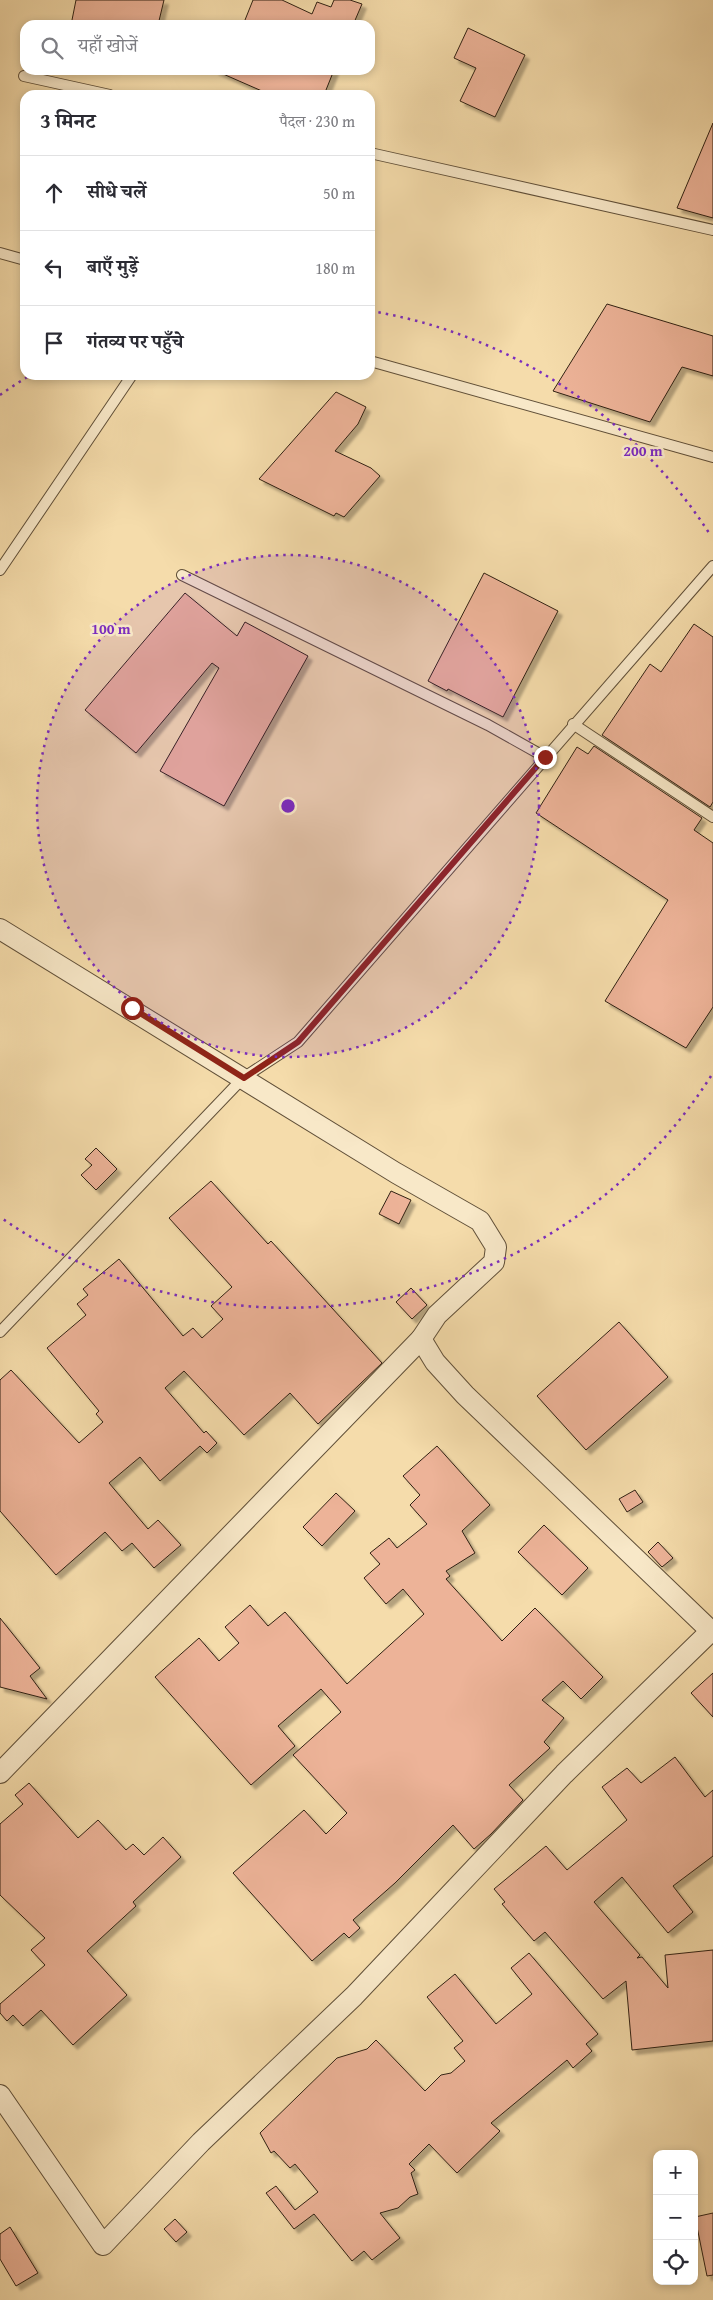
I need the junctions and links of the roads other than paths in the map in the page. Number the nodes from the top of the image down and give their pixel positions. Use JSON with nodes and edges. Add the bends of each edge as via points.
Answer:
{"nodes":[{"id":1,"x":24,"y":76,"type":"dead end"},
{"id":2,"x":87,"y":90,"type":"edge"},
{"id":3,"x":375,"y":154,"type":"edge"},
{"id":4,"x":713,"y":230,"type":"edge"},
{"id":5,"x":0,"y":253,"type":"edge"},
{"id":6,"x":20,"y":259,"type":"edge"},
{"id":7,"x":375,"y":362,"type":"edge"},
{"id":8,"x":129,"y":380,"type":"edge"},
{"id":9,"x":713,"y":457,"type":"edge"},
{"id":10,"x":713,"y":566,"type":"edge"},
{"id":11,"x":0,"y":570,"type":"edge"},
{"id":12,"x":182,"y":575,"type":"dead end"},
{"id":13,"x":573,"y":724,"type":"junction"},
{"id":14,"x":545,"y":757,"type":"junction"},
{"id":15,"x":713,"y":816,"type":"edge"},
{"id":16,"x":0,"y":929,"type":"edge"},
{"id":17,"x":244,"y":1078,"type":"junction"},
{"id":18,"x":0,"y":1332,"type":"edge"},
{"id":19,"x":420,"y":1339,"type":"junction"},
{"id":20,"x":712,"y":1632,"type":"edge"},
{"id":21,"x":0,"y":1773,"type":"edge"},
{"id":22,"x":0,"y":2095,"type":"edge"}],
"edges":[{"from":1,"to":2,"type":"lane"},
{"from":3,"to":4,"type":"lane"},
{"from":5,"to":6,"type":"lane"},
{"from":7,"to":9,"type":"lane"},
{"from":8,"to":11,"type":"lane"},
{"from":10,"to":13,"type":"lane"},
{"from":12,"to":14,"type":"lane","via":[[488,725]]},
{"from":13,"to":14,"type":"lane"},
{"from":13,"to":15,"type":"lane"},
{"from":14,"to":17,"type":"lane","via":[[298,1042]]},
{"from":16,"to":17,"type":"street"},
{"from":17,"to":18,"type":"lane"},
{"from":17,"to":19,"type":"street","via":[[480,1221],[496,1247],[494,1262],[437,1315]]},
{"from":19,"to":20,"type":"street","via":[[435,1362],[465,1395]]},
{"from":19,"to":21,"type":"street"},
{"from":20,"to":22,"type":"street","via":[[564,1774],[354,1996],[201,2142],[103,2245]]}]}
